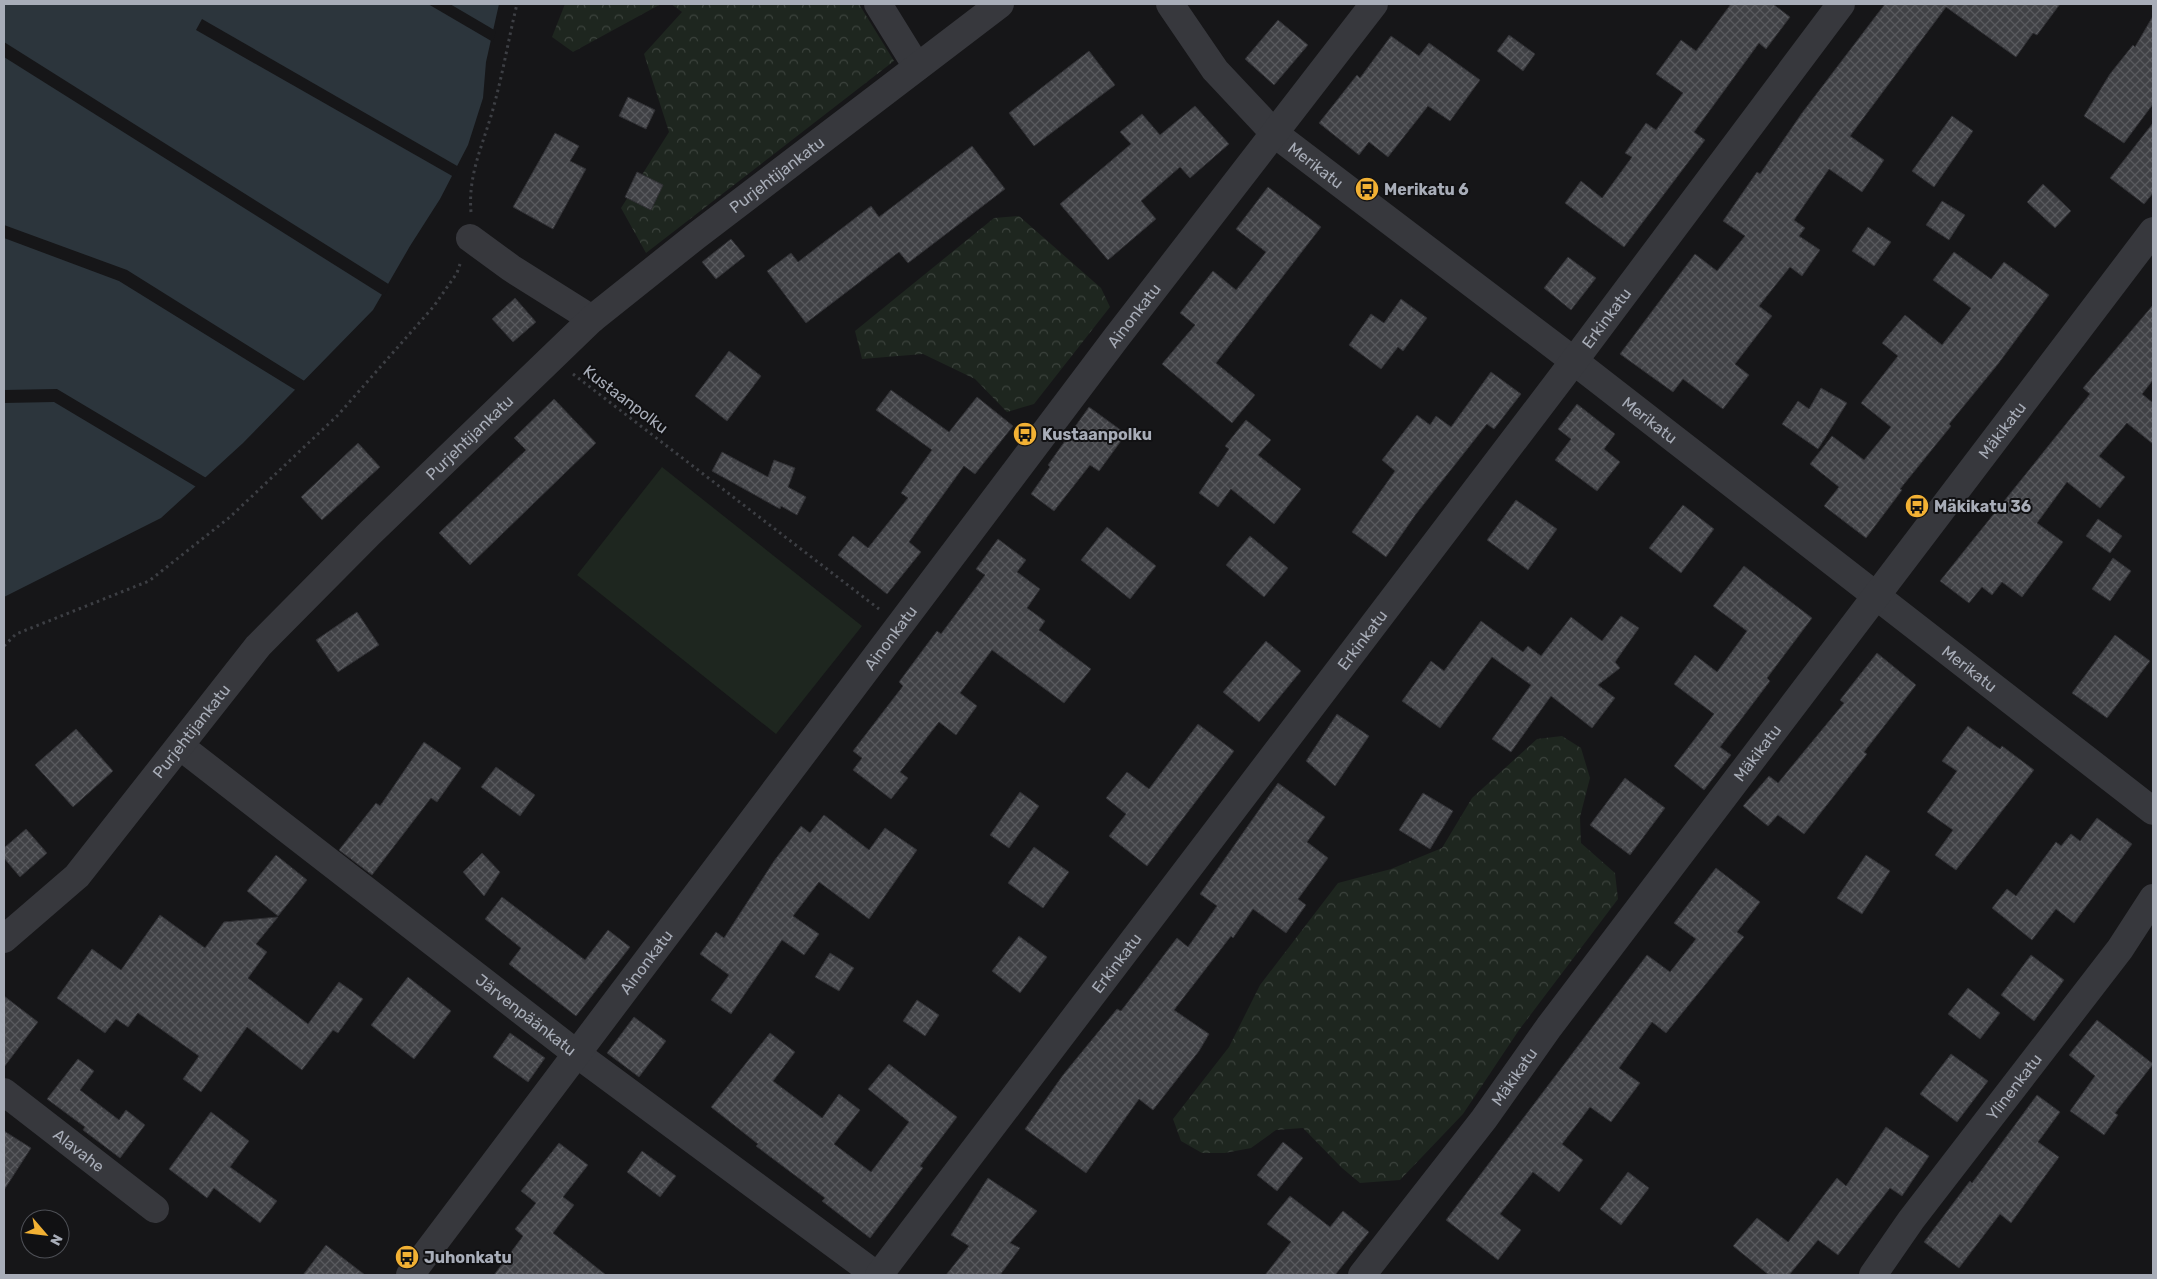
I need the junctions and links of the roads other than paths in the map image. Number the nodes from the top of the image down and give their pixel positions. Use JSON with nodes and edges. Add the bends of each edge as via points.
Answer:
{"nodes":[{"id":1,"x":878,"y":4,"type":"edge"},
{"id":2,"x":1000,"y":4,"type":"edge"},
{"id":3,"x":1170,"y":4,"type":"edge"},
{"id":4,"x":1374,"y":4,"type":"edge"},
{"id":5,"x":1841,"y":4,"type":"edge"},
{"id":6,"x":917,"y":67,"type":"junction"},
{"id":7,"x":1276,"y":134,"type":"junction"},
{"id":8,"x":2153,"y":231,"type":"edge"},
{"id":9,"x":470,"y":238,"type":"road end"},
{"id":10,"x":592,"y":320,"type":"junction"},
{"id":11,"x":1574,"y":361,"type":"junction"},
{"id":12,"x":1874,"y":596,"type":"junction"},
{"id":13,"x":180,"y":746,"type":"junction"},
{"id":14,"x":2153,"y":811,"type":"edge"},
{"id":15,"x":2153,"y":898,"type":"edge"},
{"id":16,"x":4,"y":938,"type":"edge"},
{"id":17,"x":577,"y":1054,"type":"junction"},
{"id":18,"x":4,"y":1092,"type":"edge"},
{"id":19,"x":155,"y":1209,"type":"dead end"},
{"id":20,"x":410,"y":1275,"type":"edge"},
{"id":21,"x":877,"y":1275,"type":"edge"},
{"id":22,"x":1362,"y":1275,"type":"edge"},
{"id":23,"x":1873,"y":1275,"type":"edge"}],
"edges":[{"from":1,"to":6,"type":"street"},
{"from":2,"to":6,"type":"street","name":"Purjehtijankatu"},
{"from":3,"to":7,"type":"street","name":"Merikatu","via":[[1215,70]]},
{"from":4,"to":7,"type":"street","name":"Ainonkatu"},
{"from":5,"to":11,"type":"street","name":"Erkinkatu"},
{"from":6,"to":10,"type":"street","name":"Purjehtijankatu"},
{"from":7,"to":11,"type":"street","name":"Merikatu"},
{"from":7,"to":17,"type":"street","name":"Ainonkatu","via":[[1116,338]]},
{"from":8,"to":12,"type":"street","name":"Mäkikatu"},
{"from":9,"to":10,"type":"street"},
{"from":10,"to":13,"type":"street","name":"Purjehtijankatu","via":[[370,533],[258,646]]},
{"from":11,"to":12,"type":"street","name":"Merikatu"},
{"from":11,"to":21,"type":"street","name":"Erkinkatu"},
{"from":12,"to":14,"type":"street","name":"Merikatu"},
{"from":12,"to":22,"type":"street","name":"Mäkikatu","via":[[1549,1027],[1484,1119]]},
{"from":13,"to":16,"type":"street","name":"Purjehtijankatu","via":[[77,876]]},
{"from":13,"to":17,"type":"street","name":"Järvenpäänkatu"},
{"from":15,"to":23,"type":"street","name":"Ylinenkatu","via":[[2120,948]]},
{"from":17,"to":20,"type":"street","name":"Ainonkatu"},
{"from":17,"to":21,"type":"street","name":"Järvenpäänkatu"},
{"from":18,"to":19,"type":"street","name":"Alavahe"}]}
